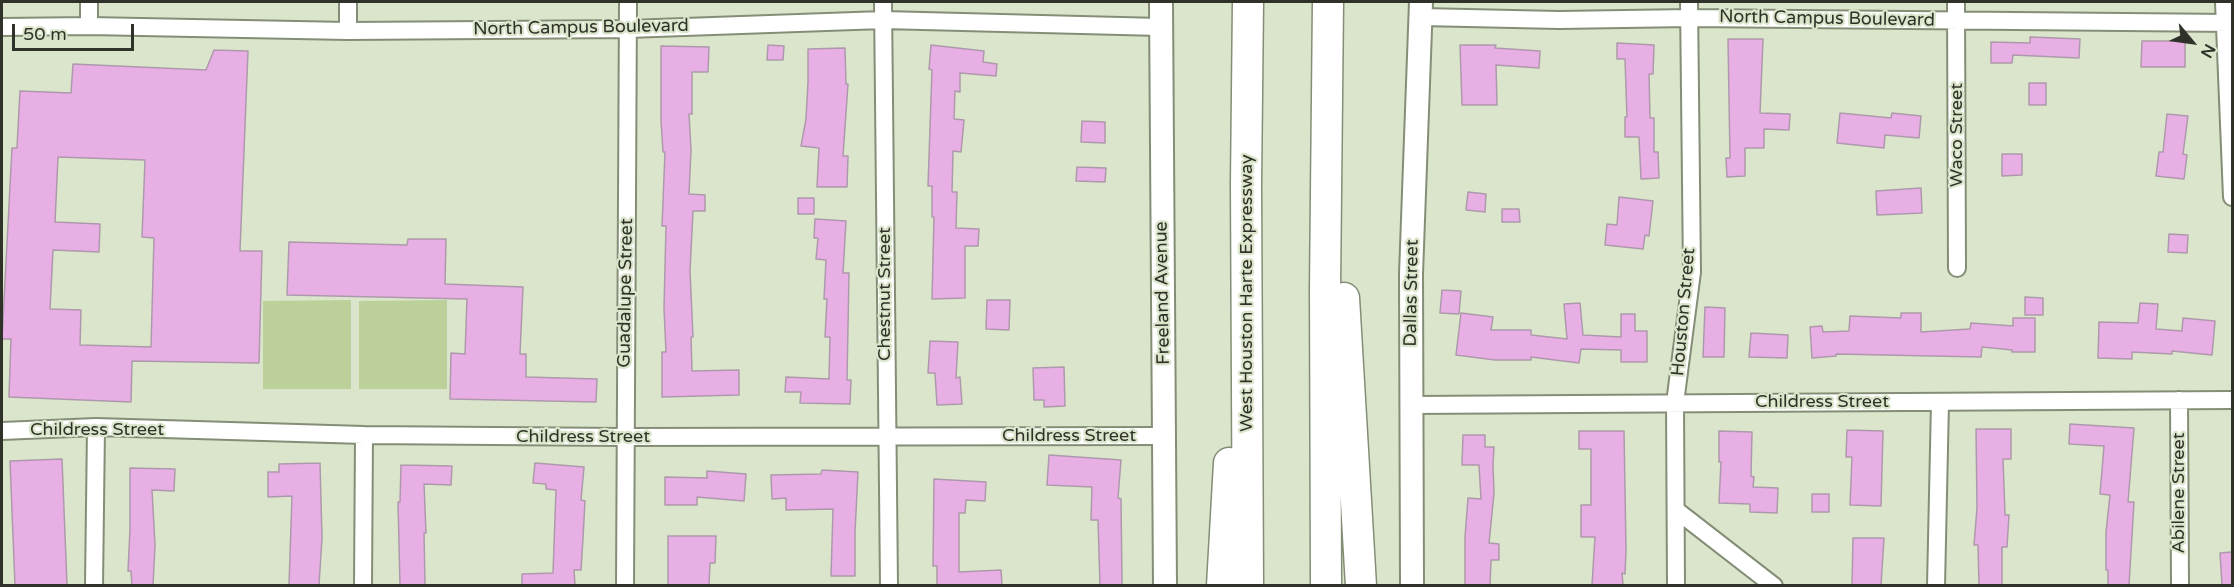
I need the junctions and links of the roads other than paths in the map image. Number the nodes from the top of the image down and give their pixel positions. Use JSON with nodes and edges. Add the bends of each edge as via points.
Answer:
{"nodes":[{"id":1,"x":89,"y":2,"type":"edge"},
{"id":2,"x":348,"y":2,"type":"edge"},
{"id":3,"x":628,"y":2,"type":"edge"},
{"id":4,"x":883,"y":2,"type":"edge"},
{"id":5,"x":1161,"y":2,"type":"edge"},
{"id":6,"x":1248,"y":2,"type":"edge"},
{"id":7,"x":1328,"y":2,"type":"edge"},
{"id":8,"x":1956,"y":2,"type":"edge"},
{"id":9,"x":2224,"y":2,"type":"edge"},
{"id":10,"x":1421,"y":9,"type":"edge"},
{"id":11,"x":1690,"y":10,"type":"edge"},
{"id":12,"x":883,"y":20,"type":"junction"},
{"id":13,"x":1956,"y":21,"type":"junction"},
{"id":14,"x":2228,"y":23,"type":"edge"},
{"id":15,"x":89,"y":26,"type":"junction"},
{"id":16,"x":2,"y":27,"type":"edge"},
{"id":17,"x":1160,"y":27,"type":"junction"},
{"id":18,"x":628,"y":28,"type":"junction"},
{"id":19,"x":348,"y":31,"type":"junction"},
{"id":20,"x":1328,"y":32,"type":"junction"},
{"id":21,"x":1246,"y":184,"type":"junction"},
{"id":22,"x":2232,"y":197,"type":"edge"},
{"id":23,"x":1957,"y":268,"type":"dead end"},
{"id":24,"x":2179,"y":400,"type":"junction"},
{"id":25,"x":2232,"y":400,"type":"edge"},
{"id":26,"x":1940,"y":402,"type":"junction"},
{"id":27,"x":1675,"y":403,"type":"junction"},
{"id":28,"x":1412,"y":405,"type":"junction"},
{"id":29,"x":96,"y":427,"type":"junction"},
{"id":30,"x":2,"y":431,"type":"edge"},
{"id":31,"x":364,"y":435,"type":"junction"},
{"id":32,"x":886,"y":436,"type":"junction"},
{"id":33,"x":1164,"y":436,"type":"junction"},
{"id":34,"x":624,"y":437,"type":"junction"},
{"id":35,"x":1676,"y":510,"type":"junction"},
{"id":36,"x":94,"y":585,"type":"edge"},
{"id":37,"x":363,"y":585,"type":"edge"},
{"id":38,"x":625,"y":585,"type":"edge"},
{"id":39,"x":889,"y":585,"type":"edge"},
{"id":40,"x":1165,"y":585,"type":"edge"},
{"id":41,"x":1222,"y":585,"type":"edge"},
{"id":42,"x":1248,"y":585,"type":"edge"},
{"id":43,"x":1326,"y":585,"type":"edge"},
{"id":44,"x":1361,"y":585,"type":"edge"},
{"id":45,"x":1412,"y":585,"type":"edge"},
{"id":46,"x":1676,"y":585,"type":"edge"},
{"id":47,"x":1774,"y":585,"type":"edge"},
{"id":48,"x":1936,"y":585,"type":"edge"},
{"id":49,"x":2180,"y":585,"type":"edge"}],
"edges":[{"from":1,"to":15,"type":"street"},
{"from":2,"to":19,"type":"street"},
{"from":3,"to":18,"type":"street","name":"Guadalupe Street"},
{"from":4,"to":12,"type":"street","name":"Chestnut Street"},
{"from":5,"to":17,"type":"main road","name":"Freeland Avenue"},
{"from":6,"to":21,"type":"highway","name":"West Houston Harte Expressway"},
{"from":7,"to":20,"type":"highway"},
{"from":8,"to":13,"type":"street","name":"Waco Street"},
{"from":9,"to":14,"type":"street"},
{"from":10,"to":11,"type":"street","name":"North Campus Boulevard","via":[[1559,20]]},
{"from":10,"to":28,"type":"main road","name":"Dallas Street","via":[[1411,274]]},
{"from":11,"to":13,"type":"street","name":"North Campus Boulevard"},
{"from":11,"to":27,"type":"street","name":"Houston Street","via":[[1692,272]]},
{"from":12,"to":17,"type":"street","name":"North Campus Boulevard"},
{"from":12,"to":18,"type":"street","name":"North Campus Boulevard"},
{"from":12,"to":32,"type":"street","name":"Chestnut Street"},
{"from":13,"to":14,"type":"street","name":"North Campus Boulevard"},
{"from":13,"to":23,"type":"street","name":"Waco Street"},
{"from":14,"to":22,"type":"street"},
{"from":15,"to":16,"type":"street","name":"North Campus Boulevard"},
{"from":15,"to":19,"type":"street","name":"North Campus Boulevard"},
{"from":17,"to":33,"type":"main road","name":"Freeland Avenue"},
{"from":18,"to":19,"type":"street","name":"North Campus Boulevard"},
{"from":18,"to":34,"type":"street","name":"Guadalupe Street"},
{"from":20,"to":43,"type":"highway"},
{"from":20,"to":44,"type":"highway"},
{"from":21,"to":41,"type":"highway"},
{"from":21,"to":42,"type":"highway","name":"West Houston Harte Expressway"},
{"from":24,"to":25,"type":"street","name":"Childress Street"},
{"from":24,"to":26,"type":"street","name":"Childress Street"},
{"from":24,"to":49,"type":"street","name":"Abilene Street"},
{"from":26,"to":27,"type":"street","name":"Childress Street"},
{"from":26,"to":48,"type":"street"},
{"from":27,"to":28,"type":"street","name":"Childress Street"},
{"from":27,"to":35,"type":"street","name":"Houston Street"},
{"from":28,"to":45,"type":"main road","name":"Dallas Street"},
{"from":29,"to":30,"type":"street","name":"Childress Street"},
{"from":29,"to":31,"type":"street","name":"Childress Street"},
{"from":29,"to":36,"type":"street"},
{"from":31,"to":34,"type":"street","name":"Childress Street"},
{"from":31,"to":37,"type":"street"},
{"from":32,"to":33,"type":"street","name":"Childress Street"},
{"from":32,"to":34,"type":"street","name":"Childress Street"},
{"from":32,"to":39,"type":"street","name":"Chestnut Street"},
{"from":33,"to":40,"type":"main road","name":"Freeland Avenue"},
{"from":34,"to":38,"type":"street","name":"Guadalupe Street"},
{"from":35,"to":46,"type":"street","name":"Houston Street"},
{"from":35,"to":47,"type":"street"}]}
